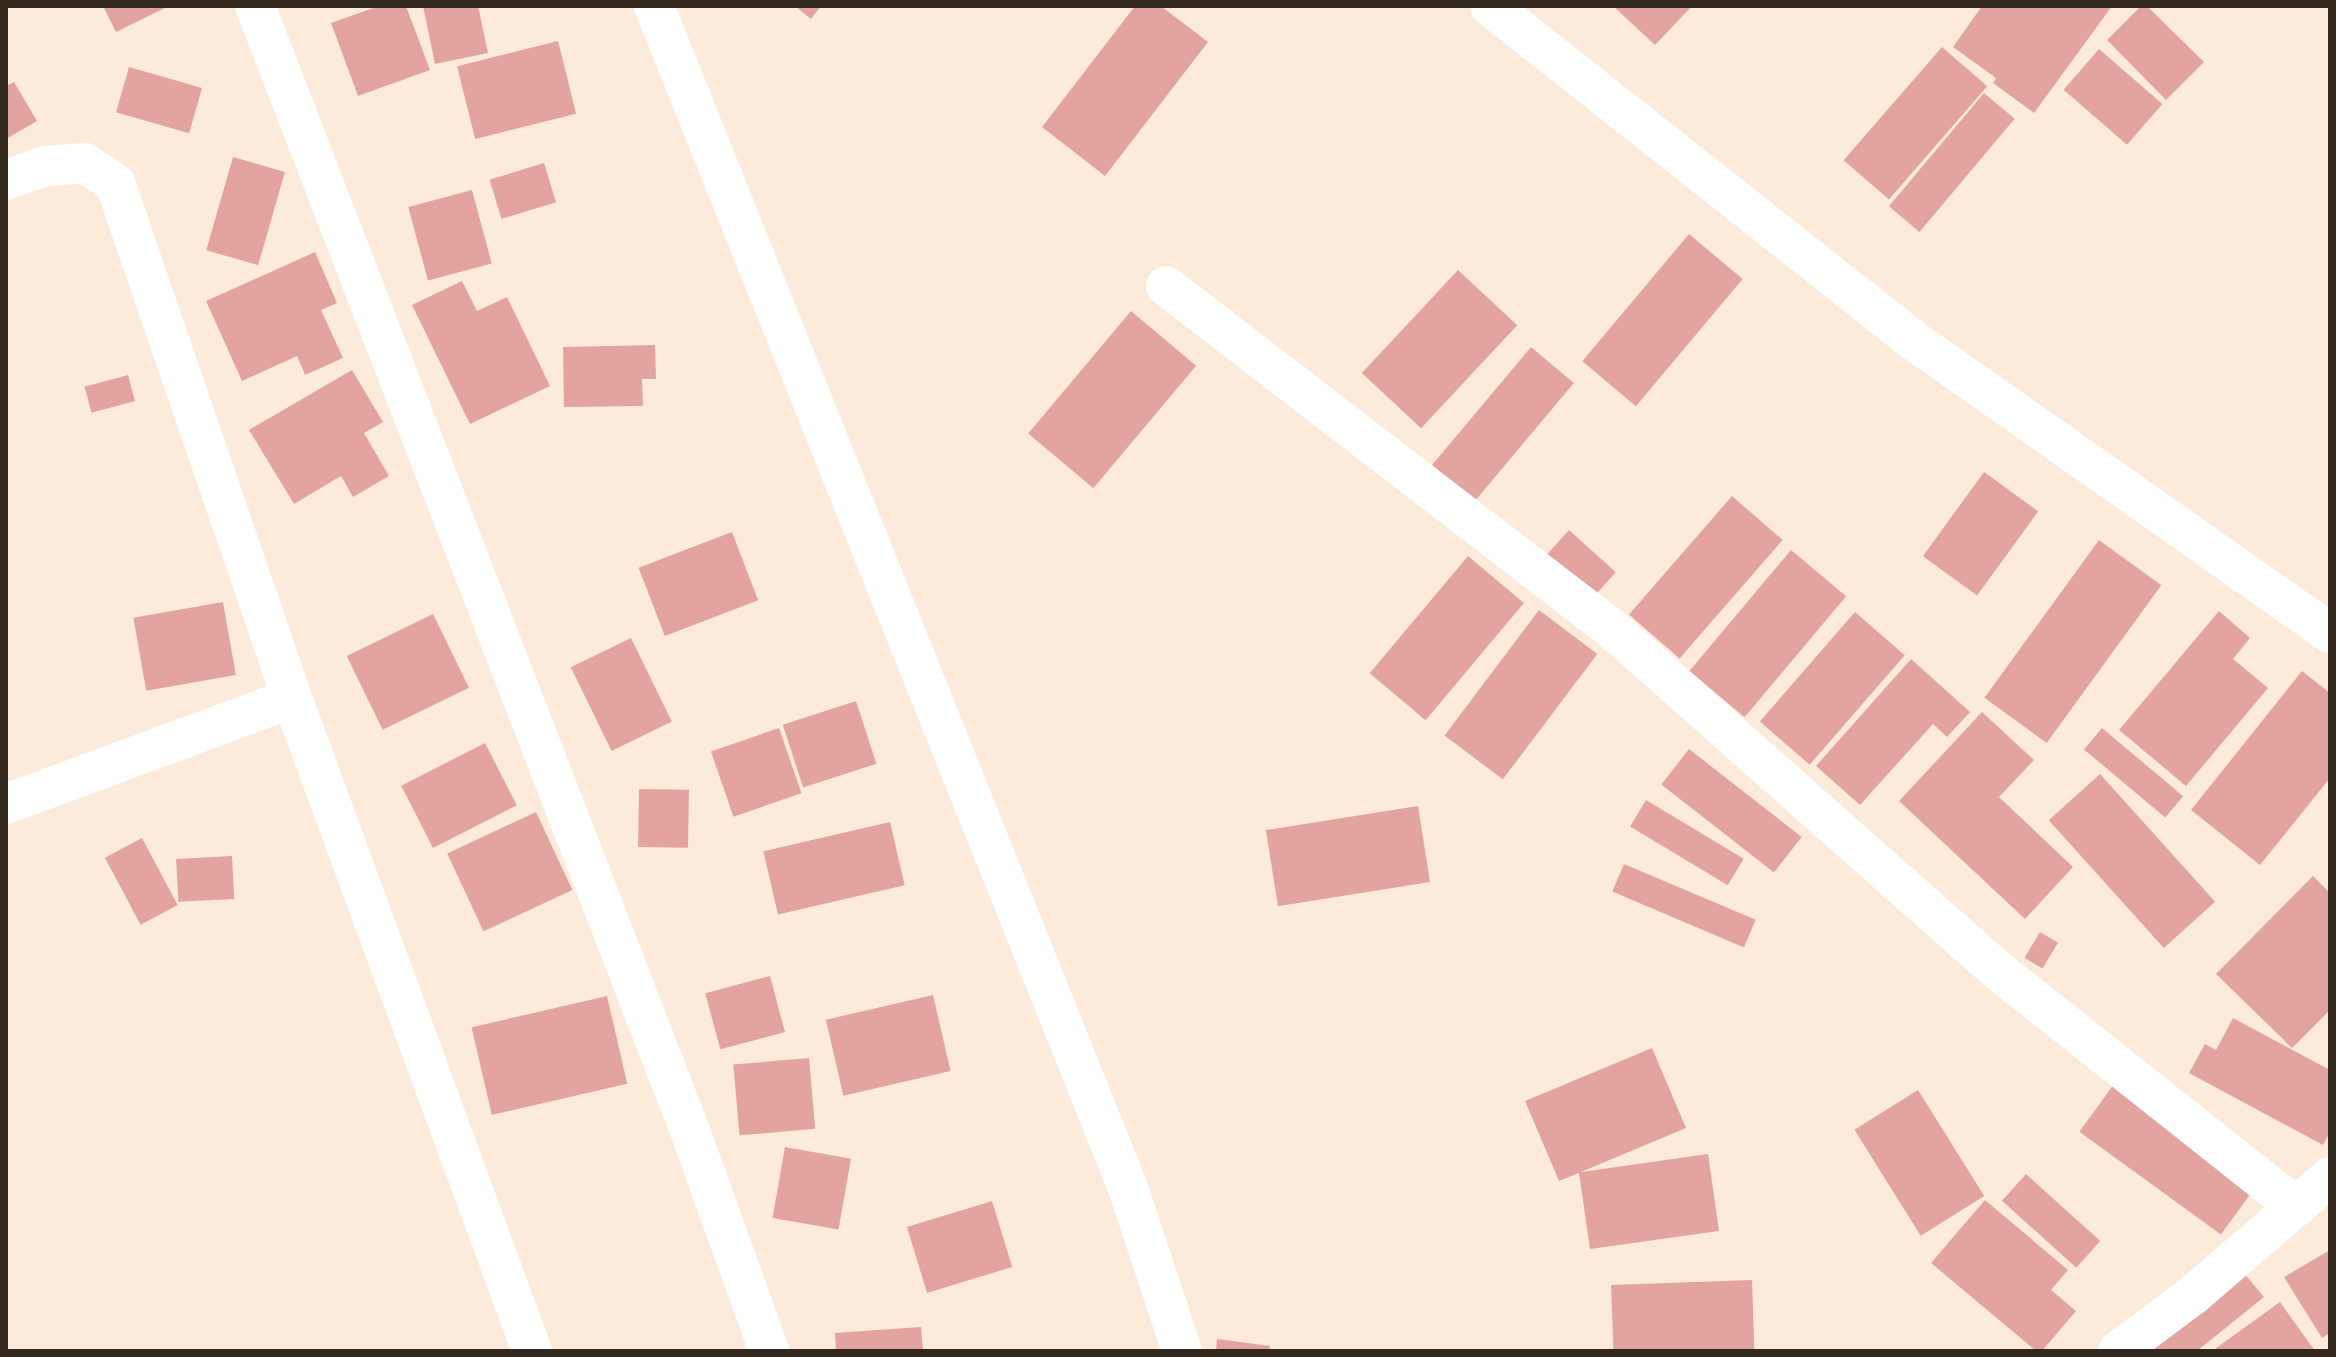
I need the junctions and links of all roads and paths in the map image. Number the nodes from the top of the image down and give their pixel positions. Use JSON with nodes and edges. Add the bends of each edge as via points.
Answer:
{"nodes":[{"id":1,"x":255,"y":6,"type":"edge"},
{"id":2,"x":654,"y":6,"type":"edge"},
{"id":3,"x":1490,"y":6,"type":"edge"},
{"id":4,"x":6,"y":180,"type":"edge"},
{"id":5,"x":1166,"y":286,"type":"dead end"},
{"id":6,"x":2330,"y":633,"type":"edge"},
{"id":7,"x":292,"y":698,"type":"junction"},
{"id":8,"x":6,"y":804,"type":"edge"},
{"id":9,"x":2330,"y":1177,"type":"edge"},
{"id":10,"x":2295,"y":1206,"type":"junction"},
{"id":11,"x":532,"y":1351,"type":"edge"},
{"id":12,"x":769,"y":1351,"type":"edge"},
{"id":13,"x":1182,"y":1351,"type":"edge"},
{"id":14,"x":2118,"y":1351,"type":"edge"}],
"edges":[{"from":1,"to":12,"type":"street","via":[[690,1131]]},
{"from":2,"to":13,"type":"street","via":[[1128,1188]]},
{"from":3,"to":6,"type":"street","via":[[1913,340]]},
{"from":4,"to":7,"type":"street","via":[[45,166],[85,163],[115,183]]},
{"from":5,"to":10,"type":"street","via":[[1612,629],[1996,969]]},
{"from":7,"to":8,"type":"street"},
{"from":7,"to":11,"type":"street"},
{"from":9,"to":10,"type":"street"},
{"from":10,"to":14,"type":"street","via":[[2193,1295]]}]}
